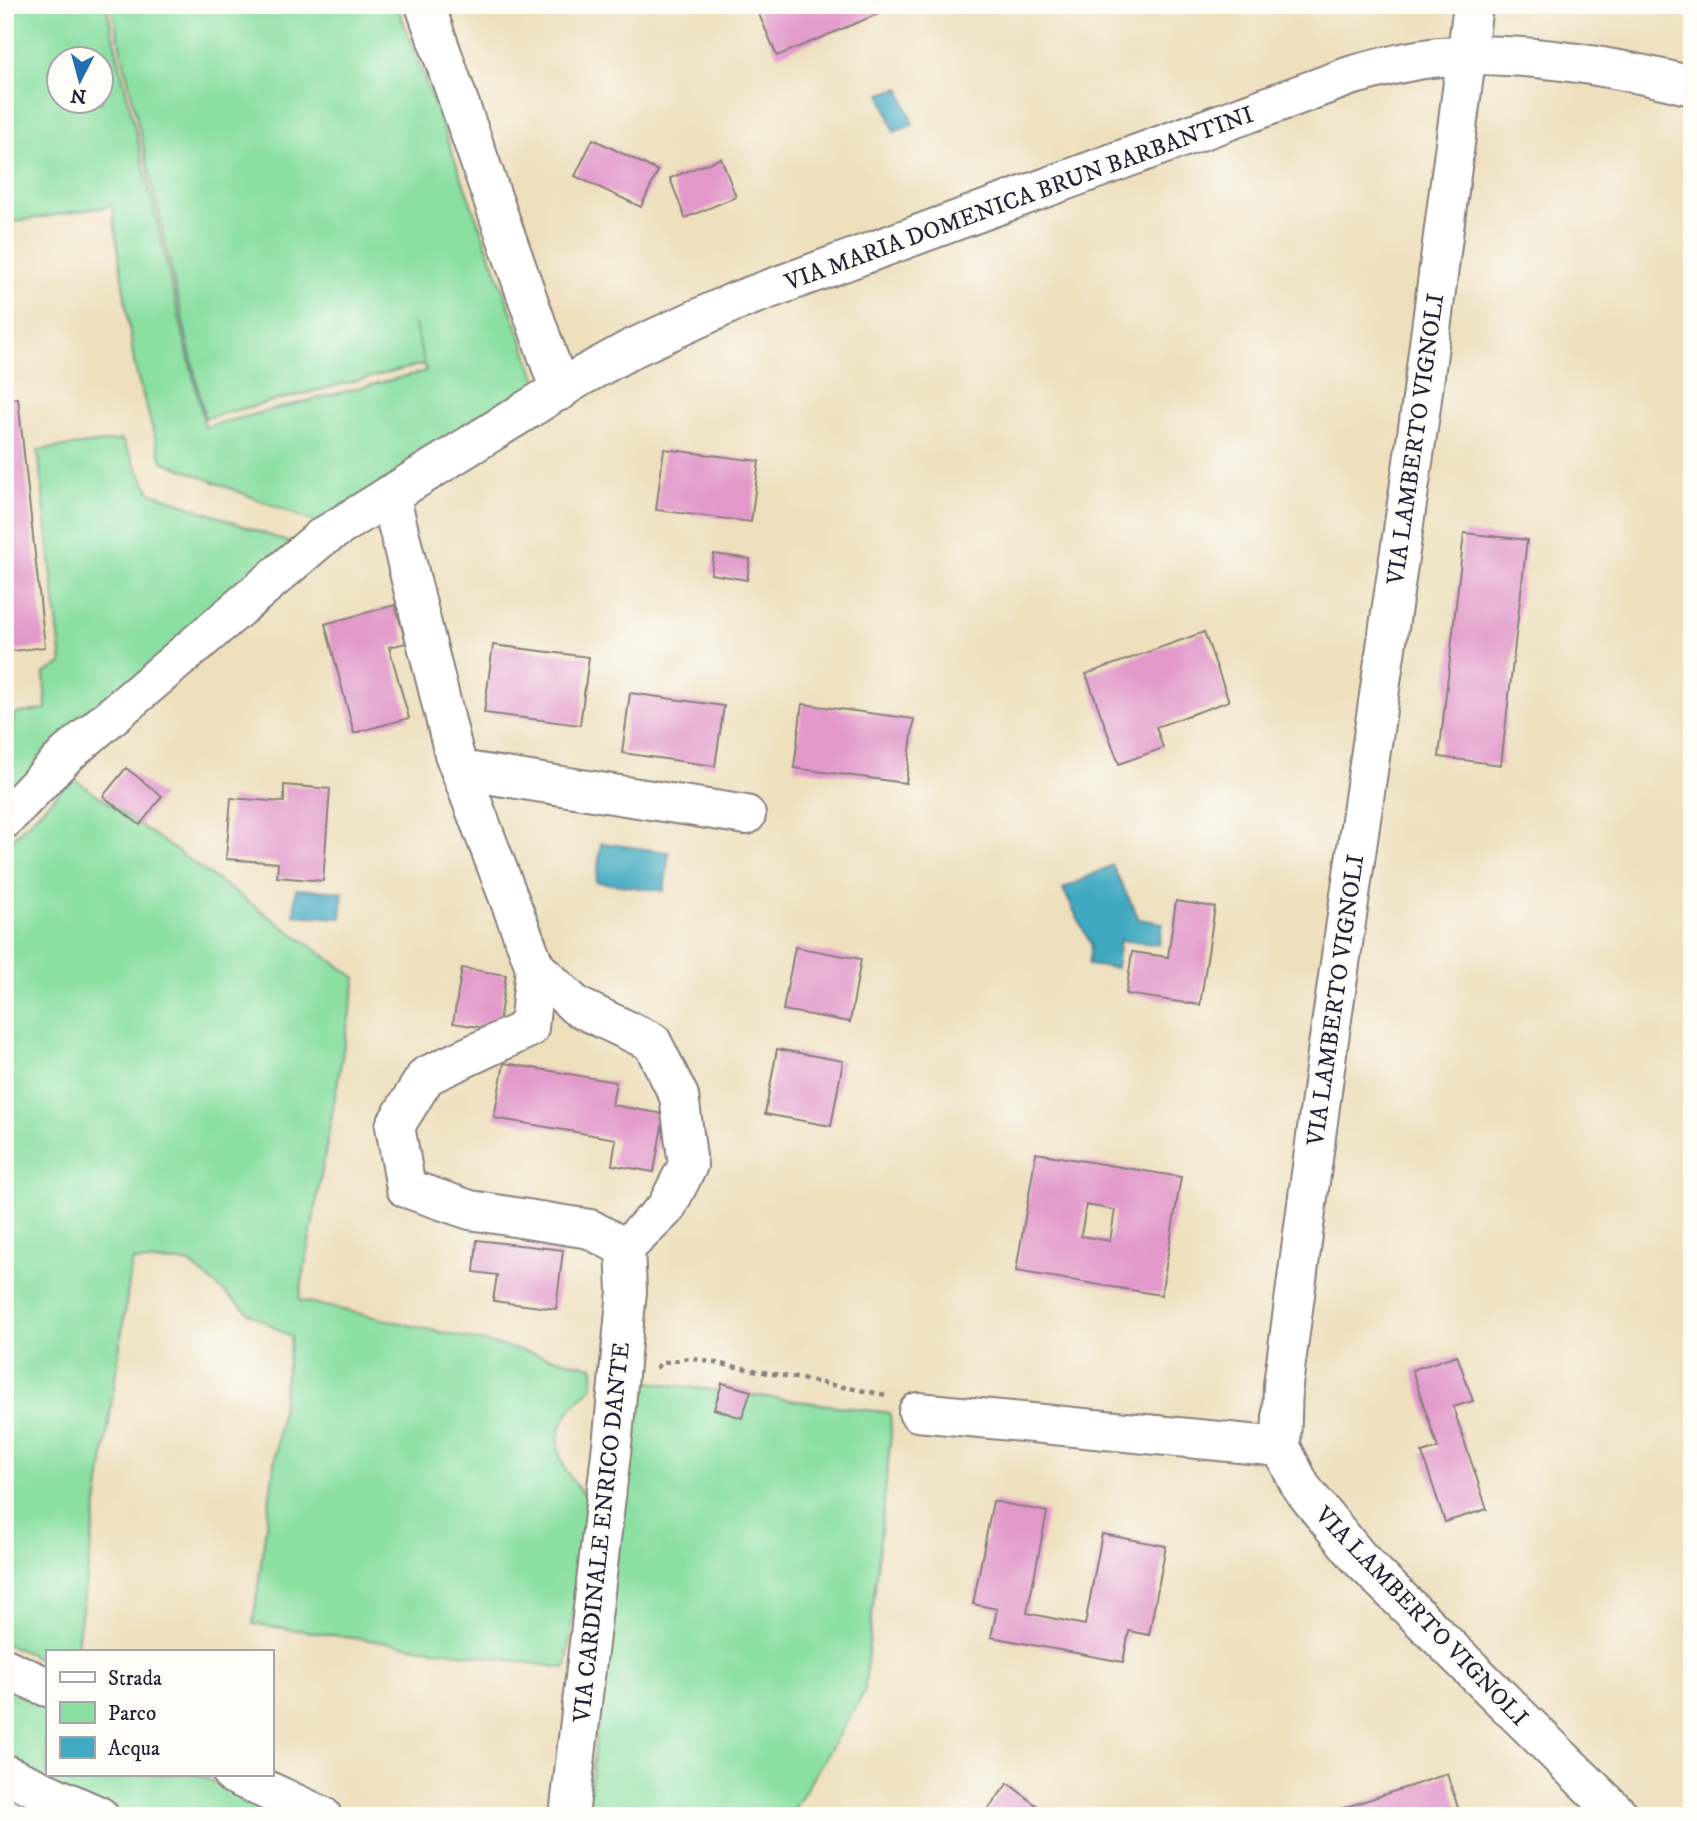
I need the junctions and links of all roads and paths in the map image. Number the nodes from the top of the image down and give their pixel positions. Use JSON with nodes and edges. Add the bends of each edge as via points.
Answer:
{"nodes":[{"id":1,"x":425,"y":5,"type":"edge"},
{"id":2,"x":1473,"y":5,"type":"edge"},
{"id":3,"x":1467,"y":56,"type":"junction"},
{"id":4,"x":1692,"y":86,"type":"edge"},
{"id":5,"x":560,"y":391,"type":"junction"},
{"id":6,"x":390,"y":495,"type":"junction"},
{"id":7,"x":460,"y":770,"type":"junction"},
{"id":8,"x":746,"y":815,"type":"dead end"},
{"id":9,"x":5,"y":819,"type":"edge"},
{"id":10,"x":535,"y":967,"type":"junction"},
{"id":11,"x":625,"y":1248,"type":"junction"},
{"id":12,"x":653,"y":1370,"type":"dead end"},
{"id":13,"x":918,"y":1412,"type":"joint"},
{"id":14,"x":1281,"y":1447,"type":"junction"},
{"id":15,"x":5,"y":1668,"type":"edge"},
{"id":16,"x":46,"y":1687,"type":"edge"},
{"id":17,"x":5,"y":1773,"type":"edge"},
{"id":18,"x":236,"y":1776,"type":"edge"},
{"id":19,"x":99,"y":1816,"type":"edge"},
{"id":20,"x":322,"y":1816,"type":"edge"},
{"id":21,"x":569,"y":1816,"type":"edge"},
{"id":22,"x":1620,"y":1816,"type":"edge"}],
"edges":[{"from":1,"to":5,"type":"street"},
{"from":2,"to":3,"type":"street","name":"VIA LAMBERTO VIGNOLI"},
{"from":3,"to":4,"type":"street","name":"VIA MARIA DOMENICA BRUN BARBANTINI","via":[[1554,62]]},
{"from":3,"to":5,"type":"street","name":"VIA MARIA DOMENICA BRUN BARBANTINI","via":[[1411,61],[1350,76],[734,302],[633,348]]},
{"from":3,"to":14,"type":"street","name":"VIA LAMBERTO VIGNOLI","via":[[1288,1345]]},
{"from":5,"to":6,"type":"street","name":"VIA MARIA DOMENICA BRUN BARBANTINI"},
{"from":6,"to":7,"type":"street"},
{"from":6,"to":9,"type":"street","name":"VIA MARIA DOMENICA BRUN BARBANTINI","via":[[321,538],[66,755]]},
{"from":7,"to":8,"type":"street"},
{"from":7,"to":10,"type":"street"},
{"from":10,"to":11,"type":"street","via":[[576,1006],[652,1042],[679,1096],[688,1165],[666,1208]]},
{"from":10,"to":11,"type":"street","via":[[528,1028],[426,1076],[395,1126],[406,1188],[470,1210],[590,1229]]},
{"from":11,"to":21,"type":"street","name":"VIA CARDINALE ENRICO DANTE","via":[[627,1291],[613,1436]]},
{"from":12,"to":13,"type":"path","via":[[661,1363],[689,1358],[890,1396]]},
{"from":13,"to":14,"type":"street"},
{"from":14,"to":22,"type":"street","name":"VIA LAMBERTO VIGNOLI","via":[[1301,1487],[1359,1558]]},
{"from":15,"to":16,"type":"street"},
{"from":17,"to":19,"type":"street"},
{"from":18,"to":20,"type":"street"}]}
